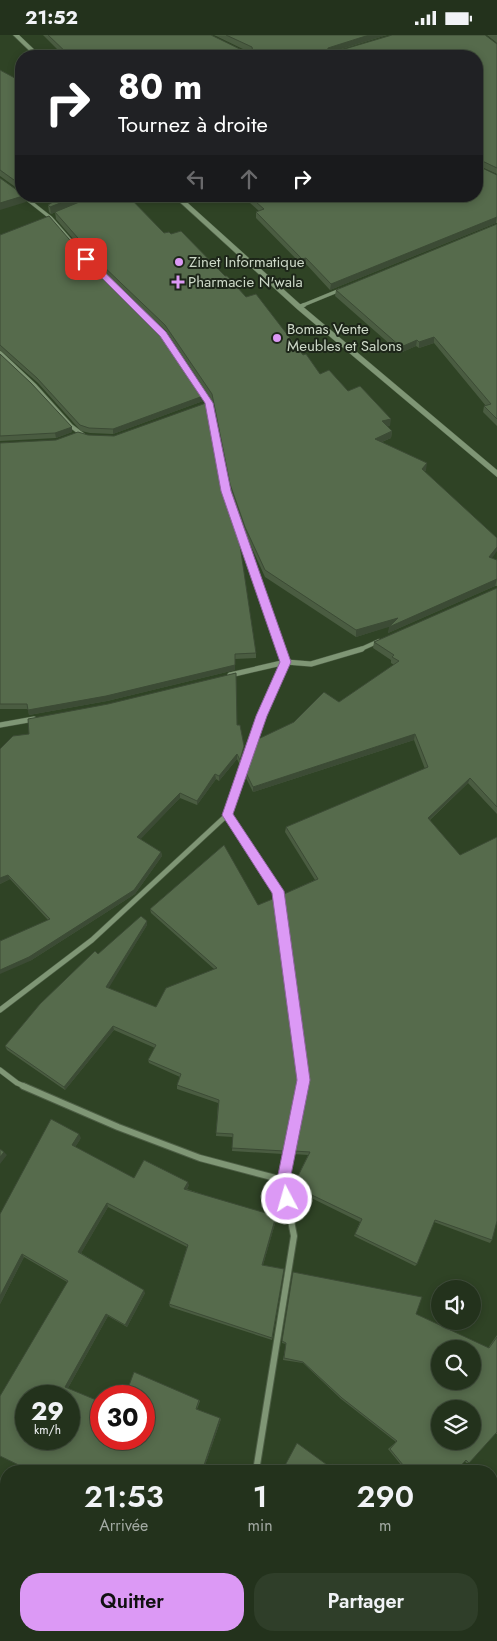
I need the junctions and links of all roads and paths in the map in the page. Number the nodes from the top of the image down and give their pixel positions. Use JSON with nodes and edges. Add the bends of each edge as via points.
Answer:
{"nodes":[{"id":1,"x":16,"y":35,"type":"edge"},
{"id":2,"x":32,"y":50,"type":"edge"},
{"id":3,"x":31,"y":202,"type":"edge"},
{"id":4,"x":183,"y":202,"type":"edge"},
{"id":5,"x":60,"y":215,"type":"edge"},
{"id":6,"x":51,"y":218,"type":"junction"},
{"id":7,"x":42,"y":221,"type":"edge"},
{"id":8,"x":344,"y":289,"type":"edge"},
{"id":9,"x":299,"y":307,"type":"junction"},
{"id":10,"x":0,"y":353,"type":"edge"},
{"id":11,"x":209,"y":403,"type":"junction"},
{"id":12,"x":200,"y":407,"type":"edge"},
{"id":13,"x":79,"y":434,"type":"junction"},
{"id":14,"x":72,"y":436,"type":"edge"},
{"id":15,"x":89,"y":437,"type":"edge"},
{"id":16,"x":497,"y":474,"type":"edge"},
{"id":17,"x":382,"y":640,"type":"edge"},
{"id":18,"x":286,"y":662,"type":"junction"},
{"id":19,"x":220,"y":678,"type":"edge"},
{"id":20,"x":39,"y":718,"type":"edge"},
{"id":21,"x":0,"y":725,"type":"edge"},
{"id":22,"x":227,"y":815,"type":"junction"},
{"id":23,"x":0,"y":1010,"type":"edge"},
{"id":24,"x":0,"y":1070,"type":"edge"},
{"id":25,"x":283,"y":1180,"type":"junction"},
{"id":26,"x":257,"y":1465,"type":"edge"}],
"edges":[{"from":1,"to":2,"type":"street"},
{"from":3,"to":6,"type":"street"},
{"from":4,"to":9,"type":"street"},
{"from":5,"to":6,"type":"street"},
{"from":6,"to":7,"type":"street"},
{"from":6,"to":11,"type":"street","via":[[98,272],[163,334]]},
{"from":8,"to":9,"type":"street"},
{"from":9,"to":16,"type":"street"},
{"from":10,"to":13,"type":"street"},
{"from":11,"to":12,"type":"street"},
{"from":11,"to":18,"type":"street","via":[[226,491]]},
{"from":13,"to":14,"type":"street"},
{"from":13,"to":15,"type":"street"},
{"from":17,"to":18,"type":"street","via":[[311,664]]},
{"from":18,"to":19,"type":"street"},
{"from":18,"to":22,"type":"street","via":[[261,716]]},
{"from":20,"to":21,"type":"street"},
{"from":22,"to":23,"type":"street","via":[[92,940]]},
{"from":22,"to":25,"type":"street","via":[[278,891],[304,1080]]},
{"from":24,"to":25,"type":"street","via":[[17,1083],[118,1127],[200,1158]]},
{"from":25,"to":26,"type":"street","via":[[294,1236]]}]}
